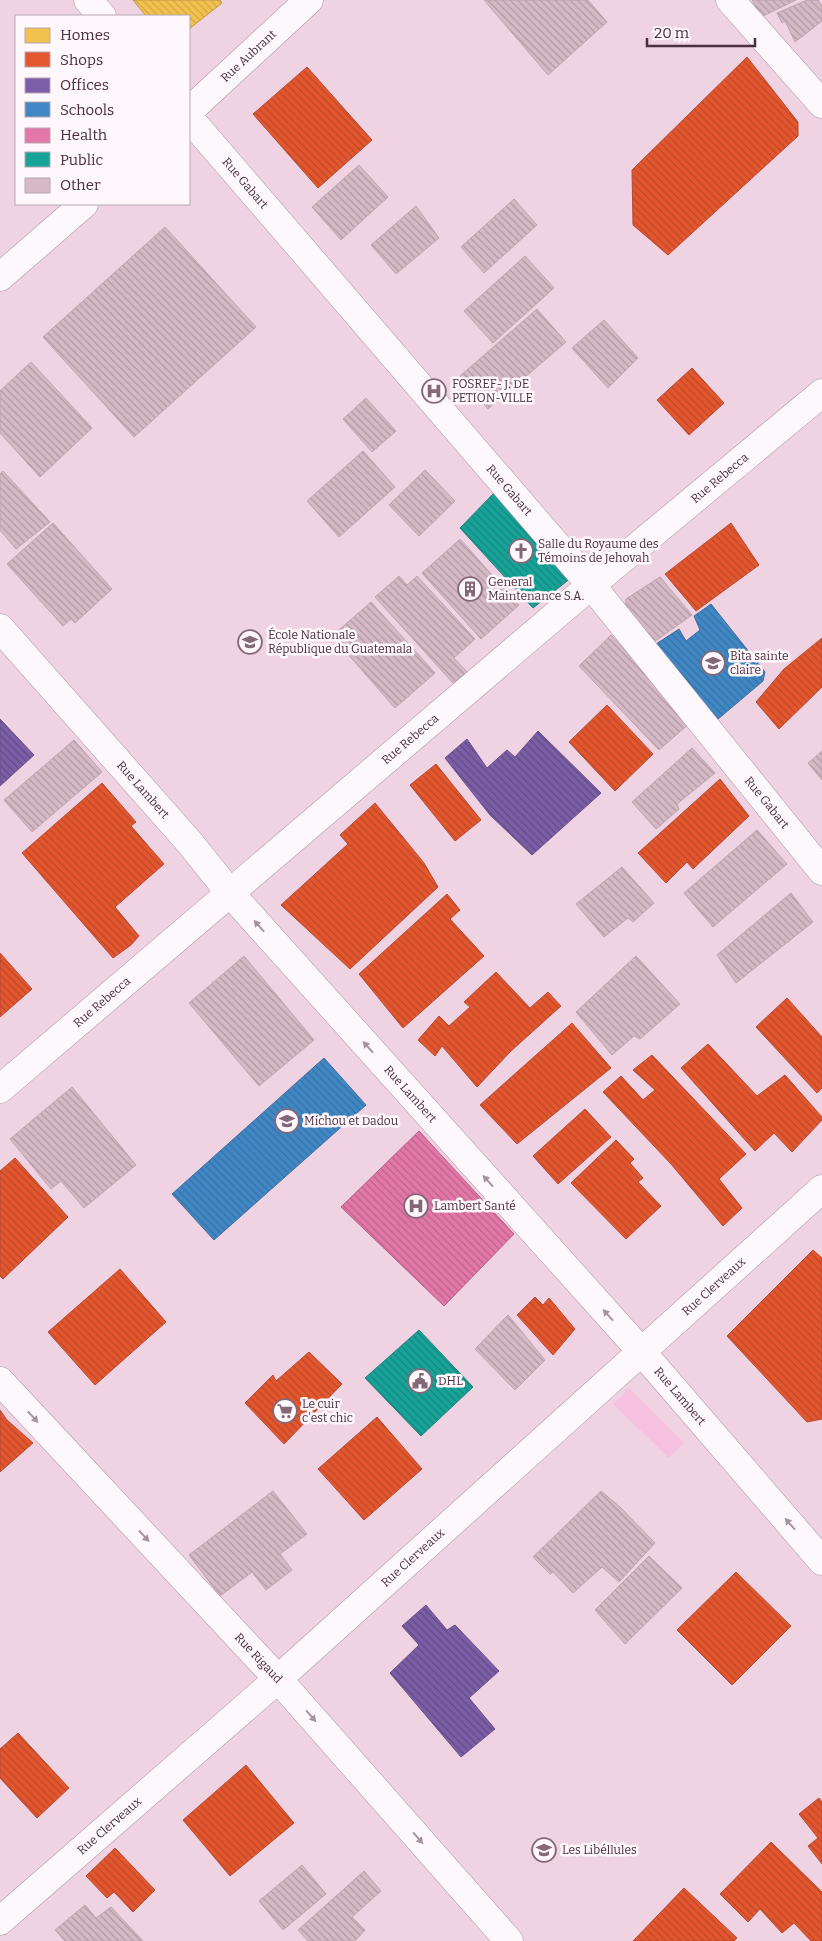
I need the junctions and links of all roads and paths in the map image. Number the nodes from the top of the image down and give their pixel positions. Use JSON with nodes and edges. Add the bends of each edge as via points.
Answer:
{"nodes":[{"id":1,"x":88,"y":0,"type":"edge"},
{"id":2,"x":309,"y":0,"type":"edge"},
{"id":3,"x":730,"y":0,"type":"edge"},
{"id":4,"x":101,"y":15,"type":"edge"},
{"id":5,"x":822,"y":104,"type":"edge"},
{"id":6,"x":190,"y":110,"type":"edge"},
{"id":7,"x":190,"y":119,"type":"edge"},
{"id":8,"x":83,"y":205,"type":"edge"},
{"id":9,"x":0,"y":277,"type":"edge"},
{"id":10,"x":822,"y":393,"type":"edge"},
{"id":11,"x":591,"y":585,"type":"junction"},
{"id":12,"x":0,"y":628,"type":"edge"},
{"id":13,"x":822,"y":871,"type":"edge"},
{"id":14,"x":230,"y":893,"type":"junction"},
{"id":15,"x":0,"y":1089,"type":"edge"},
{"id":16,"x":822,"y":1189,"type":"edge"},
{"id":17,"x":641,"y":1351,"type":"junction"},
{"id":18,"x":0,"y":1381,"type":"edge"},
{"id":19,"x":822,"y":1561,"type":"edge"},
{"id":20,"x":278,"y":1679,"type":"junction"},
{"id":21,"x":0,"y":1921,"type":"edge"},
{"id":22,"x":509,"y":1941,"type":"edge"}],
"edges":[{"from":1,"to":4,"type":"street"},
{"from":2,"to":6,"type":"street","name":"Rue Aubrant"},
{"from":3,"to":5,"type":"street"},
{"from":7,"to":11,"type":"street","name":"Rue Gabart"},
{"from":8,"to":9,"type":"street"},
{"from":10,"to":11,"type":"street","name":"Rue Rebecca"},
{"from":11,"to":13,"type":"street","name":"Rue Gabart"},
{"from":11,"to":14,"type":"street","name":"Rue Rebecca"},
{"from":12,"to":14,"type":"street","name":"Rue Lambert"},
{"from":14,"to":15,"type":"street","name":"Rue Rebecca"},
{"from":17,"to":14,"type":"street","name":"Rue Lambert","one_way":true},
{"from":16,"to":17,"type":"street","name":"Rue Clerveaux"},
{"from":19,"to":17,"type":"street","name":"Rue Lambert","one_way":true},
{"from":17,"to":20,"type":"street","name":"Rue Clerveaux"},
{"from":18,"to":20,"type":"street","name":"Rue Rigaud","one_way":true},
{"from":20,"to":21,"type":"street","name":"Rue Clerveaux"},
{"from":20,"to":22,"type":"street","name":"Rue Rigaud","one_way":true}]}
